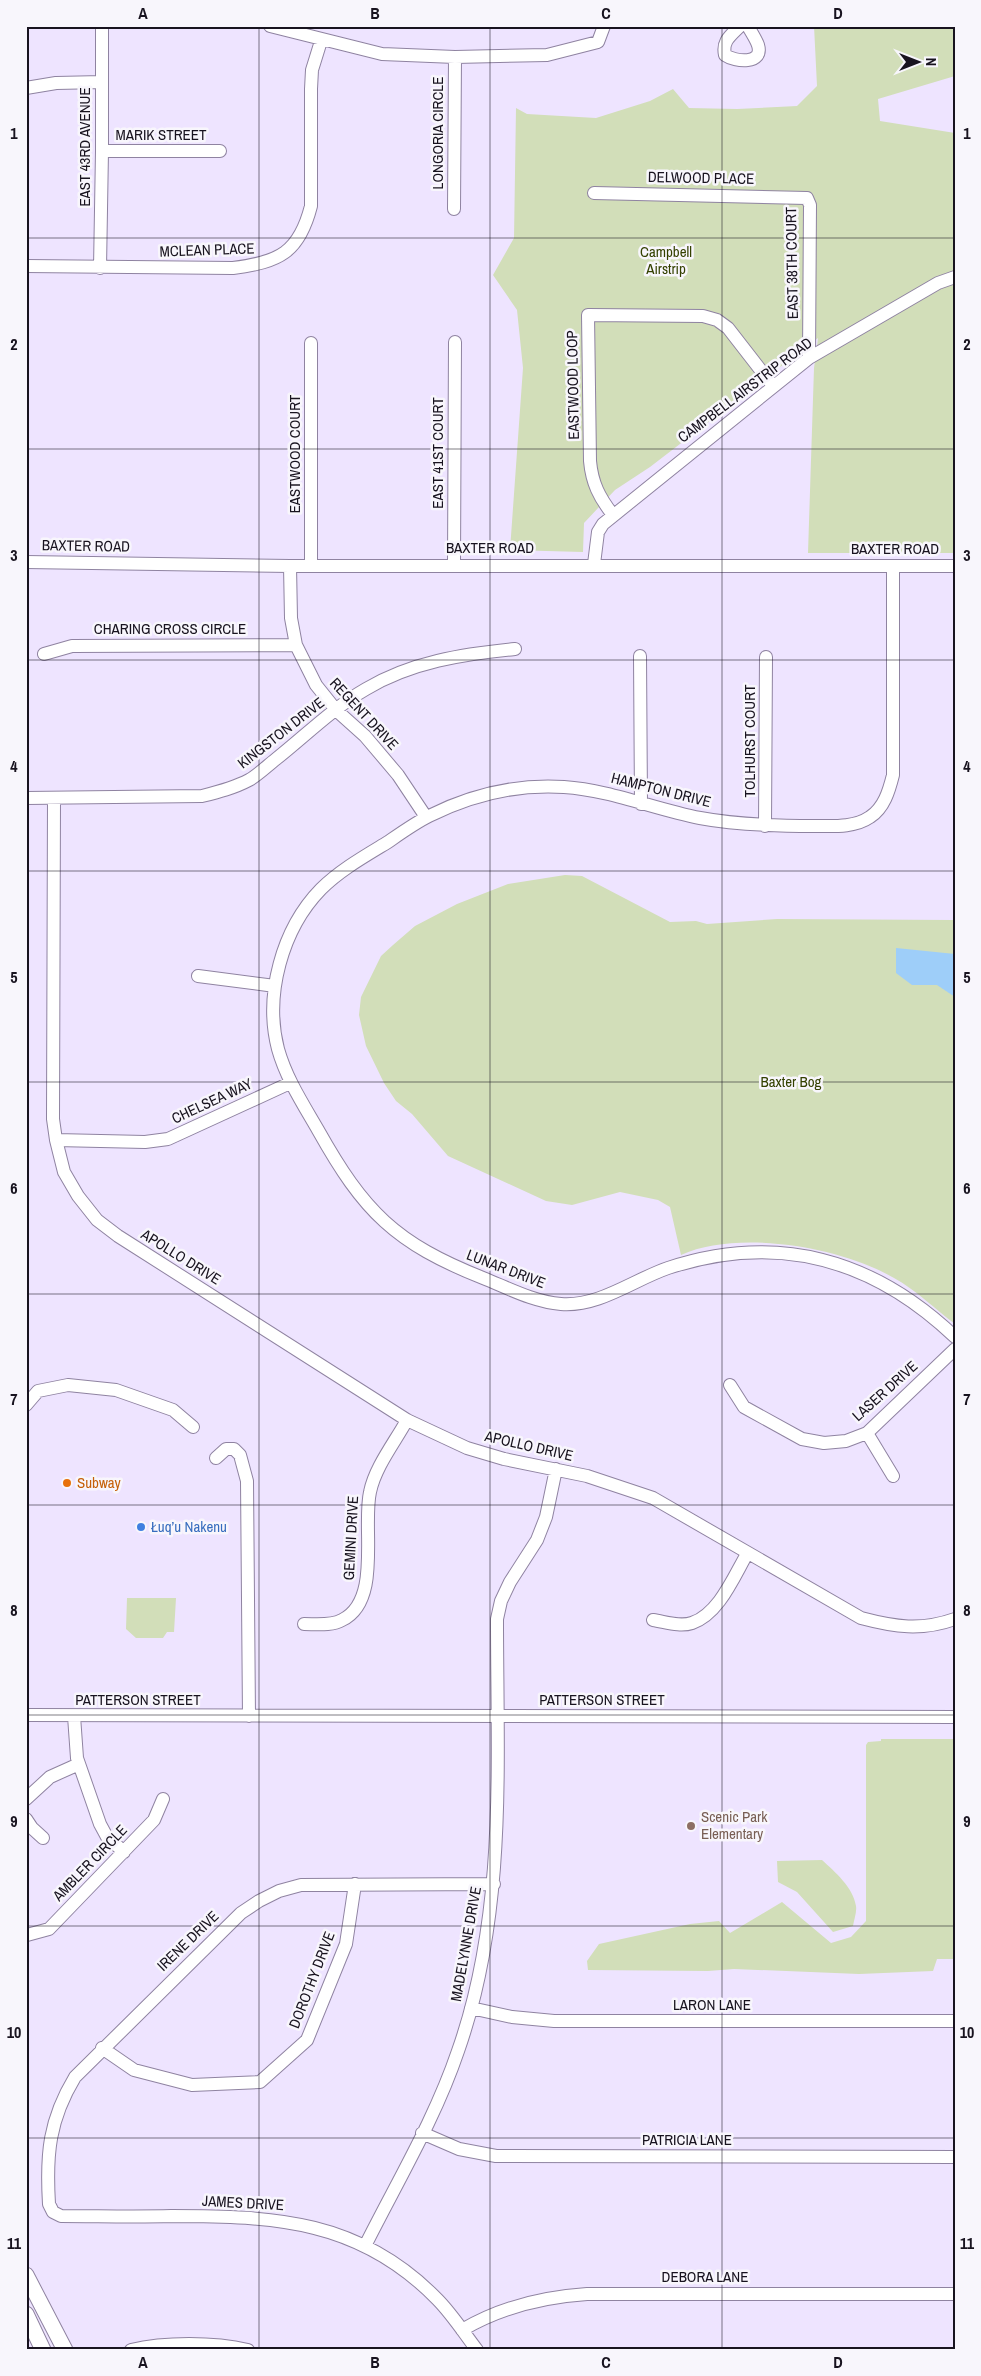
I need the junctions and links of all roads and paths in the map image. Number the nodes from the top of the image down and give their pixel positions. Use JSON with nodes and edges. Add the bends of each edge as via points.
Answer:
{"nodes":[{"id":1,"x":102,"y":26,"type":"edge"},
{"id":2,"x":270,"y":26,"type":"edge"},
{"id":3,"x":604,"y":26,"type":"edge"},
{"id":4,"x":740,"y":26,"type":"edge"},
{"id":5,"x":748,"y":26,"type":"edge"},
{"id":6,"x":321,"y":41,"type":"junction"},
{"id":7,"x":455,"y":57,"type":"junction"},
{"id":8,"x":102,"y":82,"type":"junction"},
{"id":9,"x":26,"y":88,"type":"edge"},
{"id":10,"x":220,"y":150,"type":"dead end"},
{"id":11,"x":102,"y":151,"type":"junction"},
{"id":12,"x":594,"y":193,"type":"dead end"},
{"id":13,"x":807,"y":198,"type":"joint"},
{"id":14,"x":454,"y":209,"type":"dead end"},
{"id":15,"x":26,"y":266,"type":"edge"},
{"id":16,"x":100,"y":268,"type":"junction"},
{"id":17,"x":955,"y":277,"type":"edge"},
{"id":18,"x":455,"y":342,"type":"dead end"},
{"id":19,"x":311,"y":343,"type":"dead end"},
{"id":20,"x":809,"y":358,"type":"junction"},
{"id":21,"x":773,"y":386,"type":"junction"},
{"id":22,"x":613,"y":515,"type":"junction"},
{"id":23,"x":26,"y":562,"type":"edge"},
{"id":24,"x":454,"y":564,"type":"junction"},
{"id":25,"x":594,"y":564,"type":"junction"},
{"id":26,"x":311,"y":565,"type":"junction"},
{"id":27,"x":290,"y":566,"type":"junction"},
{"id":28,"x":893,"y":566,"type":"junction"},
{"id":29,"x":955,"y":566,"type":"edge"},
{"id":30,"x":296,"y":645,"type":"junction"},
{"id":31,"x":515,"y":649,"type":"dead end"},
{"id":32,"x":44,"y":654,"type":"dead end"},
{"id":33,"x":640,"y":656,"type":"dead end"},
{"id":34,"x":766,"y":657,"type":"dead end"},
{"id":35,"x":336,"y":710,"type":"junction"},
{"id":36,"x":26,"y":798,"type":"edge"},
{"id":37,"x":54,"y":799,"type":"junction"},
{"id":38,"x":641,"y":804,"type":"junction"},
{"id":39,"x":426,"y":817,"type":"junction"},
{"id":40,"x":766,"y":826,"type":"junction"},
{"id":41,"x":198,"y":976,"type":"dead end"},
{"id":42,"x":275,"y":986,"type":"junction"},
{"id":43,"x":290,"y":1083,"type":"junction"},
{"id":44,"x":56,"y":1140,"type":"junction"},
{"id":45,"x":955,"y":1336,"type":"edge"},
{"id":46,"x":955,"y":1349,"type":"edge"},
{"id":47,"x":730,"y":1385,"type":"dead end"},
{"id":48,"x":26,"y":1405,"type":"edge"},
{"id":49,"x":407,"y":1420,"type":"junction"},
{"id":50,"x":193,"y":1428,"type":"dead end"},
{"id":51,"x":867,"y":1434,"type":"junction"},
{"id":52,"x":216,"y":1458,"type":"dead end"},
{"id":53,"x":556,"y":1469,"type":"junction"},
{"id":54,"x":893,"y":1476,"type":"dead end"},
{"id":55,"x":747,"y":1554,"type":"junction"},
{"id":56,"x":955,"y":1619,"type":"edge"},
{"id":57,"x":653,"y":1620,"type":"dead end"},
{"id":58,"x":304,"y":1624,"type":"dead end"},
{"id":59,"x":497,"y":1715,"type":"junction"},
{"id":60,"x":26,"y":1716,"type":"edge"},
{"id":61,"x":74,"y":1716,"type":"junction"},
{"id":62,"x":249,"y":1716,"type":"junction"},
{"id":63,"x":955,"y":1717,"type":"edge"},
{"id":64,"x":79,"y":1764,"type":"junction"},
{"id":65,"x":26,"y":1799,"type":"edge"},
{"id":66,"x":163,"y":1799,"type":"dead end"},
{"id":67,"x":26,"y":1819,"type":"edge"},
{"id":68,"x":43,"y":1838,"type":"dead end"},
{"id":69,"x":124,"y":1852,"type":"junction"},
{"id":70,"x":355,"y":1884,"type":"junction"},
{"id":71,"x":494,"y":1884,"type":"junction"},
{"id":72,"x":27,"y":1935,"type":"edge"},
{"id":73,"x":471,"y":2008,"type":"junction"},
{"id":74,"x":955,"y":2021,"type":"edge"},
{"id":75,"x":102,"y":2048,"type":"junction"},
{"id":76,"x":422,"y":2133,"type":"junction"},
{"id":77,"x":955,"y":2157,"type":"edge"},
{"id":78,"x":53,"y":2212,"type":"joint"},
{"id":79,"x":365,"y":2246,"type":"junction"},
{"id":80,"x":26,"y":2275,"type":"edge"},
{"id":81,"x":955,"y":2294,"type":"edge"},
{"id":82,"x":26,"y":2314,"type":"edge"},
{"id":83,"x":462,"y":2330,"type":"junction"},
{"id":84,"x":44,"y":2350,"type":"edge"},
{"id":85,"x":65,"y":2350,"type":"edge"},
{"id":86,"x":131,"y":2350,"type":"edge"},
{"id":87,"x":248,"y":2350,"type":"edge"},
{"id":88,"x":477,"y":2350,"type":"edge"}],
"edges":[{"from":1,"to":8,"type":"street","name":"EAST 43RD AVENUE"},
{"from":2,"to":6,"type":"street"},
{"from":3,"to":7,"type":"street","via":[[598,42],[546,55]]},
{"from":4,"to":5,"type":"street","via":[[728,37],[724,47],[725,55],[733,61],[744,62],[753,59],[758,46]]},
{"from":6,"to":7,"type":"street","via":[[382,54]]},
{"from":6,"to":16,"type":"street","name":"MCLEAN PLACE","via":[[312,70],[311,206],[307,224],[298,240],[283,255],[263,264],[233,268]]},
{"from":7,"to":14,"type":"street","name":"LONGORIA CIRCLE"},
{"from":8,"to":9,"type":"street"},
{"from":8,"to":11,"type":"street","name":"EAST 43RD AVENUE"},
{"from":10,"to":11,"type":"street","name":"MARIK STREET"},
{"from":11,"to":16,"type":"street","name":"EAST 43RD AVENUE"},
{"from":12,"to":13,"type":"street","name":"DELWOOD PLACE"},
{"from":13,"to":20,"type":"street","name":"EAST 38TH COURT","via":[[810,205]]},
{"from":15,"to":16,"type":"street","name":"MCLEAN PLACE"},
{"from":17,"to":20,"type":"street","name":"CAMPBELL AIRSTRIP ROAD","via":[[938,283]]},
{"from":18,"to":24,"type":"street","name":"EAST 41ST COURT"},
{"from":19,"to":26,"type":"street","name":"EASTWOOD COURT"},
{"from":20,"to":21,"type":"street","name":"CAMPBELL AIRSTRIP ROAD"},
{"from":21,"to":22,"type":"street","name":"CAMPBELL AIRSTRIP ROAD"},
{"from":21,"to":22,"type":"street","name":"EASTWOOD LOOP","via":[[728,328],[717,320],[703,316],[588,315],[592,479],[598,496]]},
{"from":22,"to":25,"type":"street","name":"CAMPBELL AIRSTRIP ROAD","via":[[598,532]]},
{"from":23,"to":27,"type":"street","name":"BAXTER ROAD"},
{"from":24,"to":25,"type":"street","name":"BAXTER ROAD"},
{"from":24,"to":26,"type":"street","name":"BAXTER ROAD"},
{"from":25,"to":28,"type":"street","name":"BAXTER ROAD"},
{"from":26,"to":27,"type":"street","name":"BAXTER ROAD"},
{"from":27,"to":30,"type":"street","name":"REGENT DRIVE","via":[[290,618]]},
{"from":28,"to":29,"type":"street","name":"BAXTER ROAD"},
{"from":28,"to":40,"type":"street","name":"HAMPTON DRIVE","via":[[893,775],[889,791],[881,807],[859,823]]},
{"from":30,"to":32,"type":"street","name":"CHARING CROSS CIRCLE","via":[[72,646]]},
{"from":30,"to":35,"type":"street","name":"REGENT DRIVE","via":[[316,685]]},
{"from":31,"to":35,"type":"street","name":"KINGSTON DRIVE","via":[[472,653],[394,674],[365,689]]},
{"from":33,"to":38,"type":"street"},
{"from":34,"to":40,"type":"street","name":"TOLHURST COURT"},
{"from":35,"to":37,"type":"street","name":"KINGSTON DRIVE","via":[[249,780],[226,790],[202,796]]},
{"from":35,"to":39,"type":"street","name":"REGENT DRIVE","via":[[365,736],[398,775]]},
{"from":36,"to":37,"type":"street","name":"KINGSTON DRIVE"},
{"from":37,"to":44,"type":"street","name":"APOLLO DRIVE","via":[[53,1119]]},
{"from":38,"to":39,"type":"street","name":"HAMPTON DRIVE","via":[[596,791],[534,787],[499,791],[463,801]]},
{"from":38,"to":40,"type":"street","name":"HAMPTON DRIVE","via":[[702,818]]},
{"from":39,"to":42,"type":"street","name":"HAMPTON DRIVE","via":[[348,867],[320,890],[296,923],[281,959]]},
{"from":41,"to":42,"type":"street"},
{"from":42,"to":43,"type":"street","name":"LUNAR DRIVE","via":[[274,1019],[278,1048]]},
{"from":43,"to":44,"type":"street","name":"CHELSEA WAY","via":[[168,1139],[145,1142]]},
{"from":43,"to":45,"type":"street","name":"LUNAR DRIVE","via":[[345,1177],[382,1220],[420,1249],[446,1263],[541,1301],[588,1303],[668,1268],[700,1259],[761,1252],[796,1254],[832,1262],[900,1292]]},
{"from":44,"to":49,"type":"street","name":"APOLLO DRIVE","via":[[64,1172],[97,1220]]},
{"from":46,"to":51,"type":"street","name":"LASER DRIVE"},
{"from":47,"to":51,"type":"street","name":"LASER DRIVE","via":[[744,1407],[802,1439],[824,1444]]},
{"from":48,"to":50,"type":"street","via":[[38,1391],[68,1386],[116,1390],[173,1410]]},
{"from":49,"to":53,"type":"street","name":"APOLLO DRIVE","via":[[467,1448]]},
{"from":49,"to":58,"type":"street","name":"GEMINI DRIVE","via":[[371,1489],[367,1505],[368,1569],[364,1592],[351,1615],[340,1622]]},
{"from":51,"to":54,"type":"street"},
{"from":52,"to":62,"type":"street","via":[[226,1449],[234,1449],[240,1455],[247,1481]]},
{"from":53,"to":55,"type":"street","name":"APOLLO DRIVE","via":[[620,1485],[653,1498]]},
{"from":53,"to":59,"type":"street","name":"MADELYNNE DRIVE","via":[[546,1517],[537,1540],[501,1602],[497,1619]]},
{"from":55,"to":56,"type":"street","name":"APOLLO DRIVE","via":[[861,1618],[912,1628],[935,1626]]},
{"from":55,"to":57,"type":"street","via":[[717,1604],[703,1618],[676,1624]]},
{"from":59,"to":62,"type":"street","name":"PATTERSON STREET"},
{"from":59,"to":63,"type":"street","name":"PATTERSON STREET"},
{"from":59,"to":71,"type":"street","name":"MADELYNNE DRIVE"},
{"from":60,"to":61,"type":"street","name":"PATTERSON STREET"},
{"from":61,"to":62,"type":"street","name":"PATTERSON STREET"},
{"from":61,"to":64,"type":"street"},
{"from":64,"to":65,"type":"street","via":[[50,1778]]},
{"from":64,"to":69,"type":"street","via":[[100,1824]]},
{"from":66,"to":69,"type":"street","name":"AMBLER CIRCLE","via":[[154,1820]]},
{"from":67,"to":68,"type":"street"},
{"from":69,"to":72,"type":"street","name":"AMBLER CIRCLE","via":[[49,1929]]},
{"from":70,"to":71,"type":"street","name":"IRENE DRIVE"},
{"from":70,"to":75,"type":"street","name":"IRENE DRIVE","via":[[301,1885],[258,1901],[223,1928]]},
{"from":70,"to":75,"type":"street","name":"DOROTHY DRIVE","via":[[346,1944],[307,2040],[260,2082],[192,2085],[134,2070]]},
{"from":71,"to":73,"type":"street","name":"MADELYNNE DRIVE","via":[[481,1970]]},
{"from":73,"to":74,"type":"street","name":"LARON LANE","via":[[512,2017],[554,2021]]},
{"from":73,"to":76,"type":"street","name":"MADELYNNE DRIVE","via":[[458,2051]]},
{"from":75,"to":78,"type":"street","name":"IRENE DRIVE","via":[[75,2076],[53,2121],[47,2177],[49,2204]]},
{"from":76,"to":77,"type":"street","name":"PATRICIA LANE","via":[[459,2149],[496,2156]]},
{"from":76,"to":79,"type":"street","name":"MADELYNNE DRIVE"},
{"from":78,"to":79,"type":"street","name":"JAMES DRIVE","via":[[61,2216],[263,2218],[321,2228]]},
{"from":79,"to":83,"type":"street","name":"JAMES DRIVE","via":[[415,2279],[438,2299]]},
{"from":80,"to":85,"type":"main road"},
{"from":81,"to":83,"type":"street","name":"DEBORA LANE","via":[[578,2294],[551,2296],[514,2306]]},
{"from":82,"to":84,"type":"main road"},
{"from":83,"to":88,"type":"street","name":"JAMES DRIVE"},
{"from":86,"to":87,"type":"street","via":[[148,2346],[212,2346]]}]}
